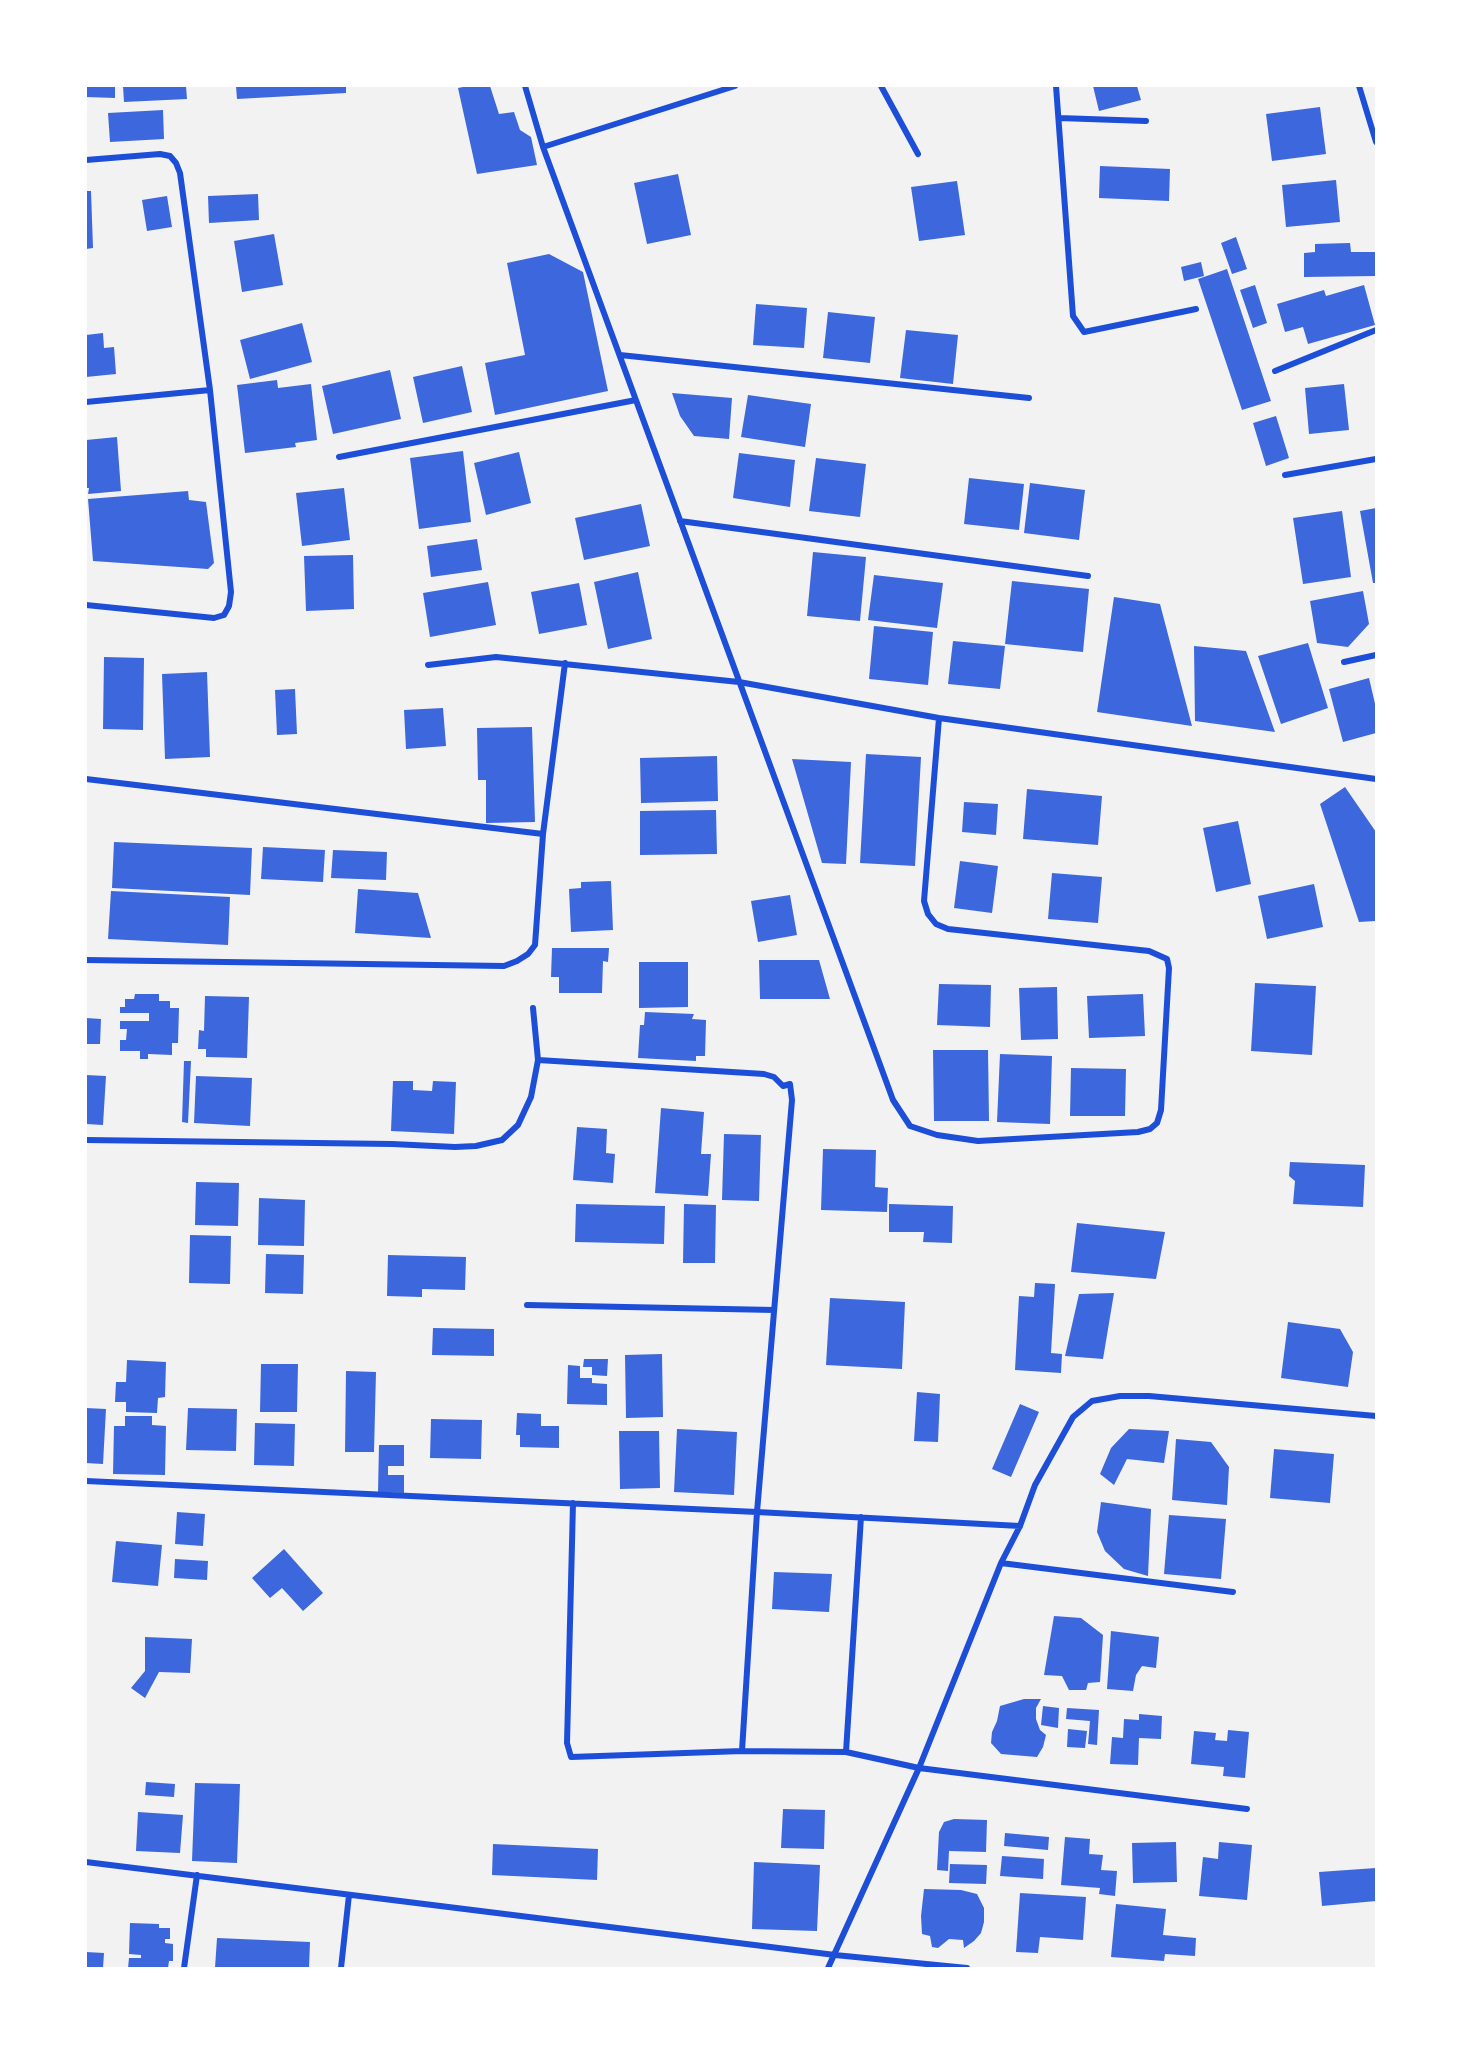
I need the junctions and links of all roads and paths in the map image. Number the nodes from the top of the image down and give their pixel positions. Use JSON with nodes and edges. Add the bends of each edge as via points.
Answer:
{"nodes":[{"id":1,"x":525,"y":86,"type":"edge"},
{"id":2,"x":735,"y":86,"type":"edge"},
{"id":3,"x":881,"y":86,"type":"edge"},
{"id":4,"x":1056,"y":86,"type":"edge"},
{"id":5,"x":1359,"y":86,"type":"edge"},
{"id":6,"x":1059,"y":118,"type":"junction"},
{"id":7,"x":1146,"y":121,"type":"dead end"},
{"id":8,"x":1377,"y":142,"type":"edge"},
{"id":9,"x":543,"y":147,"type":"junction"},
{"id":10,"x":918,"y":154,"type":"dead end"},
{"id":11,"x":86,"y":160,"type":"edge"},
{"id":12,"x":1196,"y":309,"type":"dead end"},
{"id":13,"x":1377,"y":330,"type":"edge"},
{"id":14,"x":620,"y":355,"type":"junction"},
{"id":15,"x":1275,"y":371,"type":"dead end"},
{"id":16,"x":210,"y":390,"type":"junction"},
{"id":17,"x":1029,"y":398,"type":"dead end"},
{"id":18,"x":636,"y":400,"type":"junction"},
{"id":19,"x":86,"y":402,"type":"edge"},
{"id":20,"x":339,"y":457,"type":"dead end"},
{"id":21,"x":1377,"y":459,"type":"edge"},
{"id":22,"x":1285,"y":475,"type":"dead end"},
{"id":23,"x":680,"y":521,"type":"junction"},
{"id":24,"x":1088,"y":576,"type":"dead end"},
{"id":25,"x":86,"y":605,"type":"edge"},
{"id":26,"x":1377,"y":655,"type":"edge"},
{"id":27,"x":1344,"y":662,"type":"dead end"},
{"id":28,"x":565,"y":663,"type":"junction"},
{"id":29,"x":428,"y":665,"type":"dead end"},
{"id":30,"x":739,"y":682,"type":"junction"},
{"id":31,"x":939,"y":718,"type":"junction"},
{"id":32,"x":86,"y":779,"type":"edge"},
{"id":33,"x":1377,"y":779,"type":"edge"},
{"id":34,"x":543,"y":834,"type":"junction"},
{"id":35,"x":86,"y":960,"type":"edge"},
{"id":36,"x":533,"y":1008,"type":"dead end"},
{"id":37,"x":538,"y":1060,"type":"junction"},
{"id":38,"x":86,"y":1140,"type":"edge"},
{"id":39,"x":527,"y":1305,"type":"dead end"},
{"id":40,"x":774,"y":1310,"type":"junction"},
{"id":41,"x":1377,"y":1416,"type":"edge"},
{"id":42,"x":86,"y":1481,"type":"edge"},
{"id":43,"x":573,"y":1503,"type":"junction"},
{"id":44,"x":757,"y":1512,"type":"junction"},
{"id":45,"x":861,"y":1517,"type":"junction"},
{"id":46,"x":1020,"y":1526,"type":"junction"},
{"id":47,"x":1001,"y":1563,"type":"junction"},
{"id":48,"x":1233,"y":1592,"type":"dead end"},
{"id":49,"x":742,"y":1750,"type":"junction"},
{"id":50,"x":846,"y":1752,"type":"junction"},
{"id":51,"x":919,"y":1768,"type":"junction"},
{"id":52,"x":1247,"y":1809,"type":"dead end"},
{"id":53,"x":86,"y":1862,"type":"edge"},
{"id":54,"x":197,"y":1875,"type":"junction"},
{"id":55,"x":349,"y":1895,"type":"junction"},
{"id":56,"x":835,"y":1956,"type":"junction"},
{"id":57,"x":184,"y":1968,"type":"edge"},
{"id":58,"x":341,"y":1968,"type":"edge"},
{"id":59,"x":828,"y":1968,"type":"edge"},
{"id":60,"x":967,"y":1968,"type":"edge"}],
"edges":[{"from":1,"to":9,"type":"street"},
{"from":2,"to":9,"type":"street"},
{"from":3,"to":10,"type":"street"},
{"from":4,"to":6,"type":"street"},
{"from":5,"to":8,"type":"street"},
{"from":6,"to":7,"type":"street"},
{"from":6,"to":12,"type":"street","via":[[1074,316],[1084,332]]},
{"from":9,"to":14,"type":"street"},
{"from":11,"to":16,"type":"street","via":[[160,154],[170,156],[176,163]]},
{"from":13,"to":15,"type":"street"},
{"from":14,"to":17,"type":"street"},
{"from":14,"to":18,"type":"street"},
{"from":16,"to":19,"type":"street"},
{"from":16,"to":25,"type":"street","via":[[231,592],[224,615],[214,618]]},
{"from":18,"to":20,"type":"street"},
{"from":18,"to":23,"type":"street"},
{"from":21,"to":22,"type":"street"},
{"from":23,"to":24,"type":"street"},
{"from":23,"to":30,"type":"street"},
{"from":26,"to":27,"type":"street"},
{"from":28,"to":29,"type":"street","via":[[496,657]]},
{"from":28,"to":30,"type":"street"},
{"from":28,"to":34,"type":"street"},
{"from":30,"to":31,"type":"street"},
{"from":30,"to":31,"type":"street","via":[[893,1100],[910,1126],[978,1141],[1150,1129],[1157,1123],[1161,1110],[1167,959],[1149,951],[948,929],[936,924],[928,914],[924,901]]},
{"from":31,"to":33,"type":"street"},
{"from":32,"to":34,"type":"street"},
{"from":34,"to":35,"type":"street","via":[[535,945],[528,954],[504,966]]},
{"from":36,"to":37,"type":"street"},
{"from":37,"to":38,"type":"street","via":[[531,1097],[518,1125],[502,1140],[476,1146]]},
{"from":37,"to":40,"type":"street","via":[[764,1074],[783,1086],[790,1084],[792,1100]]},
{"from":39,"to":40,"type":"street"},
{"from":40,"to":44,"type":"street"},
{"from":41,"to":46,"type":"street","via":[[1149,1396],[1092,1401],[1073,1417],[1035,1485]]},
{"from":42,"to":43,"type":"street"},
{"from":43,"to":44,"type":"street"},
{"from":43,"to":49,"type":"street","via":[[567,1743],[571,1757]]},
{"from":44,"to":45,"type":"street"},
{"from":44,"to":49,"type":"street"},
{"from":45,"to":46,"type":"street"},
{"from":45,"to":50,"type":"street"},
{"from":46,"to":47,"type":"street"},
{"from":47,"to":48,"type":"street"},
{"from":47,"to":51,"type":"street"},
{"from":49,"to":50,"type":"street"},
{"from":50,"to":51,"type":"street"},
{"from":51,"to":52,"type":"street"},
{"from":51,"to":56,"type":"street"},
{"from":53,"to":54,"type":"street"},
{"from":54,"to":55,"type":"street"},
{"from":54,"to":57,"type":"street"},
{"from":55,"to":56,"type":"street"},
{"from":55,"to":58,"type":"street"},
{"from":56,"to":59,"type":"street"},
{"from":56,"to":60,"type":"street"}]}
